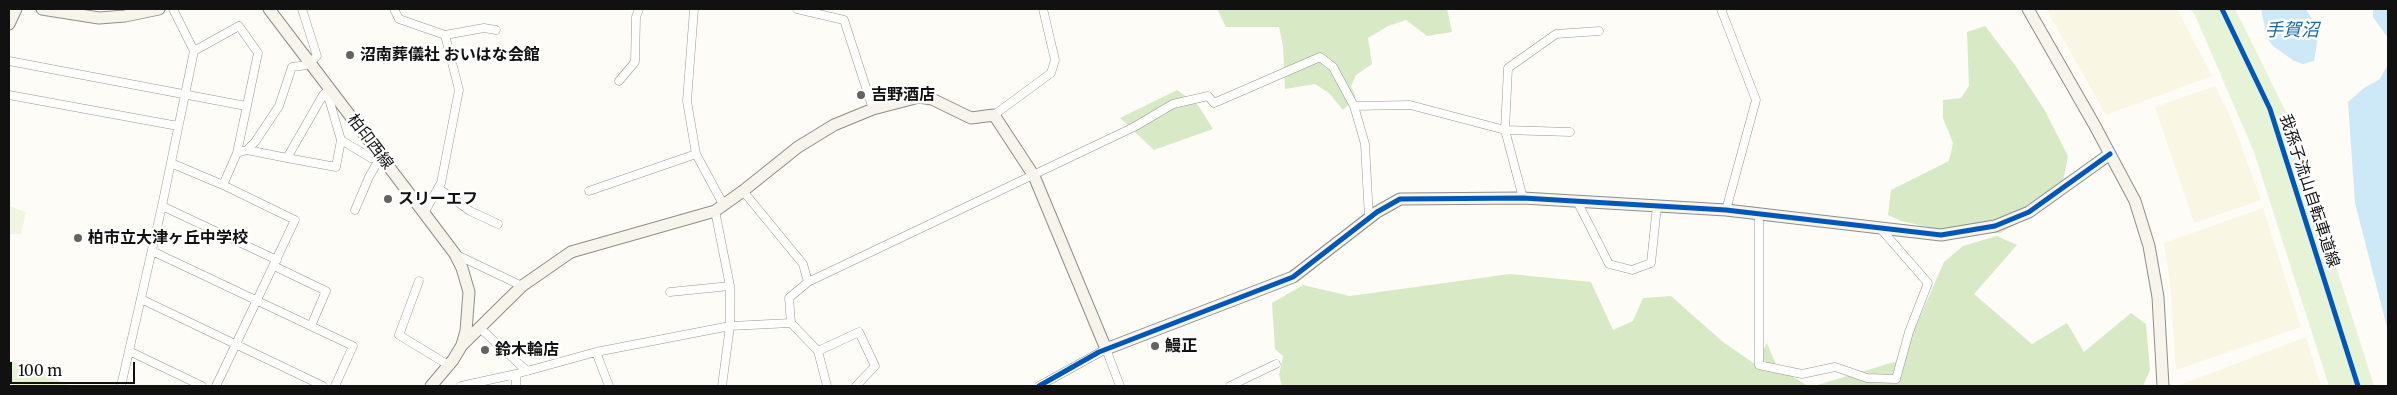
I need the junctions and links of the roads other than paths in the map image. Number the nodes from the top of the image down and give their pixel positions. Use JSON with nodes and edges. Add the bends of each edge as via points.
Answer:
{"nodes":[{"id":1,"x":16,"y":9,"type":"edge"},
{"id":2,"x":42,"y":9,"type":"edge"},
{"id":3,"x":159,"y":9,"type":"edge"},
{"id":4,"x":173,"y":9,"type":"edge"},
{"id":5,"x":269,"y":9,"type":"edge"},
{"id":6,"x":302,"y":9,"type":"edge"},
{"id":7,"x":394,"y":9,"type":"edge"},
{"id":8,"x":639,"y":9,"type":"edge"},
{"id":9,"x":694,"y":9,"type":"edge"},
{"id":10,"x":797,"y":9,"type":"edge"},
{"id":11,"x":1043,"y":9,"type":"edge"},
{"id":12,"x":1721,"y":9,"type":"edge"},
{"id":13,"x":2028,"y":9,"type":"edge"},
{"id":14,"x":9,"y":24,"type":"edge"},
{"id":15,"x":496,"y":30,"type":"dead end"},
{"id":16,"x":1599,"y":31,"type":"dead end"},
{"id":17,"x":446,"y":35,"type":"junction"},
{"id":18,"x":194,"y":51,"type":"junction"},
{"id":19,"x":9,"y":61,"type":"edge"},
{"id":20,"x":310,"y":62,"type":"junction"},
{"id":21,"x":619,"y":81,"type":"dead end"},
{"id":22,"x":327,"y":92,"type":"junction"},
{"id":23,"x":9,"y":95,"type":"edge"},
{"id":24,"x":185,"y":95,"type":"junction"},
{"id":25,"x":246,"y":106,"type":"junction"},
{"id":26,"x":1354,"y":106,"type":"junction"},
{"id":27,"x":873,"y":109,"type":"junction"},
{"id":28,"x":994,"y":115,"type":"junction"},
{"id":29,"x":178,"y":126,"type":"junction"},
{"id":30,"x":1505,"y":130,"type":"junction"},
{"id":31,"x":1570,"y":132,"type":"dead end"},
{"id":32,"x":340,"y":140,"type":"junction"},
{"id":33,"x":247,"y":150,"type":"junction"},
{"id":34,"x":237,"y":152,"type":"junction"},
{"id":35,"x":696,"y":154,"type":"junction"},
{"id":36,"x":2110,"y":154,"type":"junction"},
{"id":37,"x":381,"y":156,"type":"junction"},
{"id":38,"x":287,"y":158,"type":"junction"},
{"id":39,"x":171,"y":163,"type":"junction"},
{"id":40,"x":1034,"y":176,"type":"junction"},
{"id":41,"x":223,"y":185,"type":"junction"},
{"id":42,"x":438,"y":188,"type":"junction"},
{"id":43,"x":589,"y":191,"type":"dead end"},
{"id":44,"x":743,"y":191,"type":"junction"},
{"id":45,"x":1523,"y":198,"type":"junction"},
{"id":46,"x":1576,"y":201,"type":"junction"},
{"id":47,"x":162,"y":206,"type":"junction"},
{"id":48,"x":1657,"y":206,"type":"junction"},
{"id":49,"x":719,"y":207,"type":"junction"},
{"id":50,"x":355,"y":210,"type":"dead end"},
{"id":51,"x":1726,"y":210,"type":"junction"},
{"id":52,"x":424,"y":213,"type":"junction"},
{"id":53,"x":1759,"y":214,"type":"junction"},
{"id":54,"x":1369,"y":218,"type":"junction"},
{"id":55,"x":498,"y":224,"type":"dead end"},
{"id":56,"x":1880,"y":228,"type":"junction"},
{"id":57,"x":152,"y":251,"type":"junction"},
{"id":58,"x":455,"y":254,"type":"junction"},
{"id":59,"x":275,"y":263,"type":"junction"},
{"id":60,"x":419,"y":281,"type":"dead end"},
{"id":61,"x":808,"y":282,"type":"junction"},
{"id":62,"x":522,"y":286,"type":"junction"},
{"id":63,"x":730,"y":286,"type":"junction"},
{"id":64,"x":670,"y":292,"type":"dead end"},
{"id":65,"x":140,"y":299,"type":"junction"},
{"id":66,"x":257,"y":301,"type":"junction"},
{"id":67,"x":791,"y":323,"type":"junction"},
{"id":68,"x":311,"y":326,"type":"junction"},
{"id":69,"x":730,"y":326,"type":"junction"},
{"id":70,"x":481,"y":329,"type":"junction"},
{"id":71,"x":236,"y":345,"type":"junction"},
{"id":72,"x":462,"y":345,"type":"junction"},
{"id":73,"x":1106,"y":349,"type":"junction"},
{"id":74,"x":129,"y":351,"type":"junction"},
{"id":75,"x":818,"y":351,"type":"junction"},
{"id":76,"x":596,"y":352,"type":"junction"},
{"id":77,"x":1276,"y":364,"type":"dead end"},
{"id":78,"x":450,"y":366,"type":"junction"},
{"id":79,"x":527,"y":371,"type":"junction"},
{"id":80,"x":516,"y":374,"type":"junction"},
{"id":81,"x":121,"y":386,"type":"edge"},
{"id":82,"x":202,"y":386,"type":"edge"},
{"id":83,"x":216,"y":386,"type":"edge"},
{"id":84,"x":323,"y":386,"type":"edge"},
{"id":85,"x":334,"y":386,"type":"edge"},
{"id":86,"x":431,"y":386,"type":"edge"},
{"id":87,"x":460,"y":386,"type":"edge"},
{"id":88,"x":516,"y":386,"type":"edge"},
{"id":89,"x":609,"y":386,"type":"edge"},
{"id":90,"x":722,"y":386,"type":"edge"},
{"id":91,"x":827,"y":386,"type":"edge"},
{"id":92,"x":856,"y":386,"type":"edge"},
{"id":93,"x":1039,"y":386,"type":"edge"},
{"id":94,"x":1120,"y":386,"type":"edge"},
{"id":95,"x":1230,"y":386,"type":"edge"},
{"id":96,"x":2163,"y":386,"type":"edge"}],
"edges":[{"from":1,"to":14,"type":"street"},
{"from":2,"to":3,"type":"street","via":[[99,18]]},
{"from":4,"to":18,"type":"street"},
{"from":5,"to":20,"type":"street","name":"柏印西線"},
{"from":6,"to":20,"type":"street","via":[[317,56]]},
{"from":7,"to":17,"type":"street","via":[[399,19]]},
{"from":8,"to":21,"type":"street","via":[[635,62]]},
{"from":9,"to":35,"type":"street","via":[[687,101]]},
{"from":10,"to":27,"type":"street","via":[[844,20]]},
{"from":11,"to":28,"type":"street","via":[[1055,60],[1051,73]]},
{"from":12,"to":51,"type":"street","via":[[1756,100]]},
{"from":13,"to":36,"type":"street"},
{"from":15,"to":17,"type":"street","via":[[484,28]]},
{"from":16,"to":30,"type":"street","via":[[1556,34],[1508,68]]},
{"from":17,"to":42,"type":"street","via":[[459,90]]},
{"from":18,"to":24,"type":"street"},
{"from":18,"to":25,"type":"street","via":[[239,26],[258,52]]},
{"from":19,"to":24,"type":"street"},
{"from":20,"to":22,"type":"street","name":"柏印西線"},
{"from":20,"to":33,"type":"street","via":[[292,67],[279,106]]},
{"from":22,"to":32,"type":"street"},
{"from":22,"to":37,"type":"street","name":"柏印西線"},
{"from":22,"to":38,"type":"street"},
{"from":23,"to":29,"type":"street"},
{"from":24,"to":25,"type":"street"},
{"from":24,"to":29,"type":"street"},
{"from":25,"to":34,"type":"street"},
{"from":26,"to":30,"type":"street","via":[[1410,105]]},
{"from":26,"to":40,"type":"street","via":[[1332,67],[1320,57],[1214,103],[1208,96],[1173,104]]},
{"from":26,"to":54,"type":"street","via":[[1365,144]]},
{"from":27,"to":28,"type":"street","via":[[919,97],[932,99],[971,118]]},
{"from":27,"to":44,"type":"street","via":[[834,125],[798,147]]},
{"from":28,"to":40,"type":"street"},
{"from":29,"to":39,"type":"street"},
{"from":30,"to":31,"type":"street"},
{"from":30,"to":45,"type":"street"},
{"from":32,"to":37,"type":"street","via":[[371,158]]},
{"from":32,"to":38,"type":"street","via":[[336,167]]},
{"from":33,"to":34,"type":"street"},
{"from":33,"to":38,"type":"street"},
{"from":34,"to":41,"type":"street"},
{"from":35,"to":43,"type":"street"},
{"from":35,"to":49,"type":"street"},
{"from":36,"to":56,"type":"street","via":[[2028,212],[1994,226],[1941,235]]},
{"from":36,"to":96,"type":"street","via":[[2135,201],[2149,246],[2158,297]]},
{"from":37,"to":50,"type":"street","via":[[368,176]]},
{"from":37,"to":52,"type":"street","name":"柏印西線"},
{"from":39,"to":41,"type":"street"},
{"from":39,"to":47,"type":"street"},
{"from":40,"to":61,"type":"street"},
{"from":40,"to":73,"type":"street"},
{"from":41,"to":59,"type":"street","via":[[295,220]]},
{"from":42,"to":52,"type":"street"},
{"from":42,"to":55,"type":"street","via":[[470,211]]},
{"from":44,"to":49,"type":"street"},
{"from":44,"to":61,"type":"street","via":[[803,264]]},
{"from":45,"to":46,"type":"street"},
{"from":45,"to":54,"type":"street","via":[[1400,199]]},
{"from":46,"to":48,"type":"street"},
{"from":46,"to":48,"type":"street","via":[[1609,264],[1632,270],[1651,263]]},
{"from":47,"to":57,"type":"street"},
{"from":47,"to":59,"type":"street"},
{"from":48,"to":51,"type":"street"},
{"from":49,"to":62,"type":"street","via":[[571,252]]},
{"from":49,"to":63,"type":"street"},
{"from":51,"to":53,"type":"street"},
{"from":52,"to":58,"type":"street","name":"柏印西線"},
{"from":53,"to":56,"type":"street"},
{"from":53,"to":56,"type":"street","via":[[1759,365],[1802,374],[1836,367],[1866,378],[1896,379],[1909,332],[1928,283]]},
{"from":54,"to":73,"type":"street","via":[[1293,277]]},
{"from":57,"to":65,"type":"street"},
{"from":57,"to":66,"type":"street"},
{"from":58,"to":62,"type":"street"},
{"from":58,"to":72,"type":"street","name":"柏印西線","via":[[469,292],[468,319]]},
{"from":59,"to":66,"type":"street"},
{"from":59,"to":68,"type":"street","via":[[326,291]]},
{"from":60,"to":78,"type":"street","via":[[399,335]]},
{"from":61,"to":67,"type":"street","via":[[789,298]]},
{"from":62,"to":70,"type":"street"},
{"from":63,"to":64,"type":"street"},
{"from":63,"to":69,"type":"street"},
{"from":65,"to":71,"type":"street"},
{"from":65,"to":74,"type":"street"},
{"from":66,"to":68,"type":"street"},
{"from":66,"to":71,"type":"street"},
{"from":67,"to":69,"type":"street"},
{"from":67,"to":75,"type":"street"},
{"from":68,"to":85,"type":"street","via":[[353,346]]},
{"from":69,"to":76,"type":"street"},
{"from":69,"to":90,"type":"street"},
{"from":70,"to":72,"type":"street"},
{"from":70,"to":79,"type":"street"},
{"from":71,"to":83,"type":"street"},
{"from":71,"to":84,"type":"street"},
{"from":72,"to":78,"type":"street","name":"柏印西線"},
{"from":73,"to":93,"type":"street"},
{"from":73,"to":94,"type":"street"},
{"from":74,"to":81,"type":"street"},
{"from":74,"to":82,"type":"street"},
{"from":75,"to":91,"type":"street"},
{"from":75,"to":92,"type":"street","via":[[859,332],[875,366]]},
{"from":76,"to":79,"type":"street"},
{"from":76,"to":89,"type":"street"},
{"from":77,"to":95,"type":"street"},
{"from":78,"to":86,"type":"street","name":"柏印西線"},
{"from":79,"to":80,"type":"street"},
{"from":80,"to":87,"type":"street"},
{"from":80,"to":88,"type":"street"}]}
